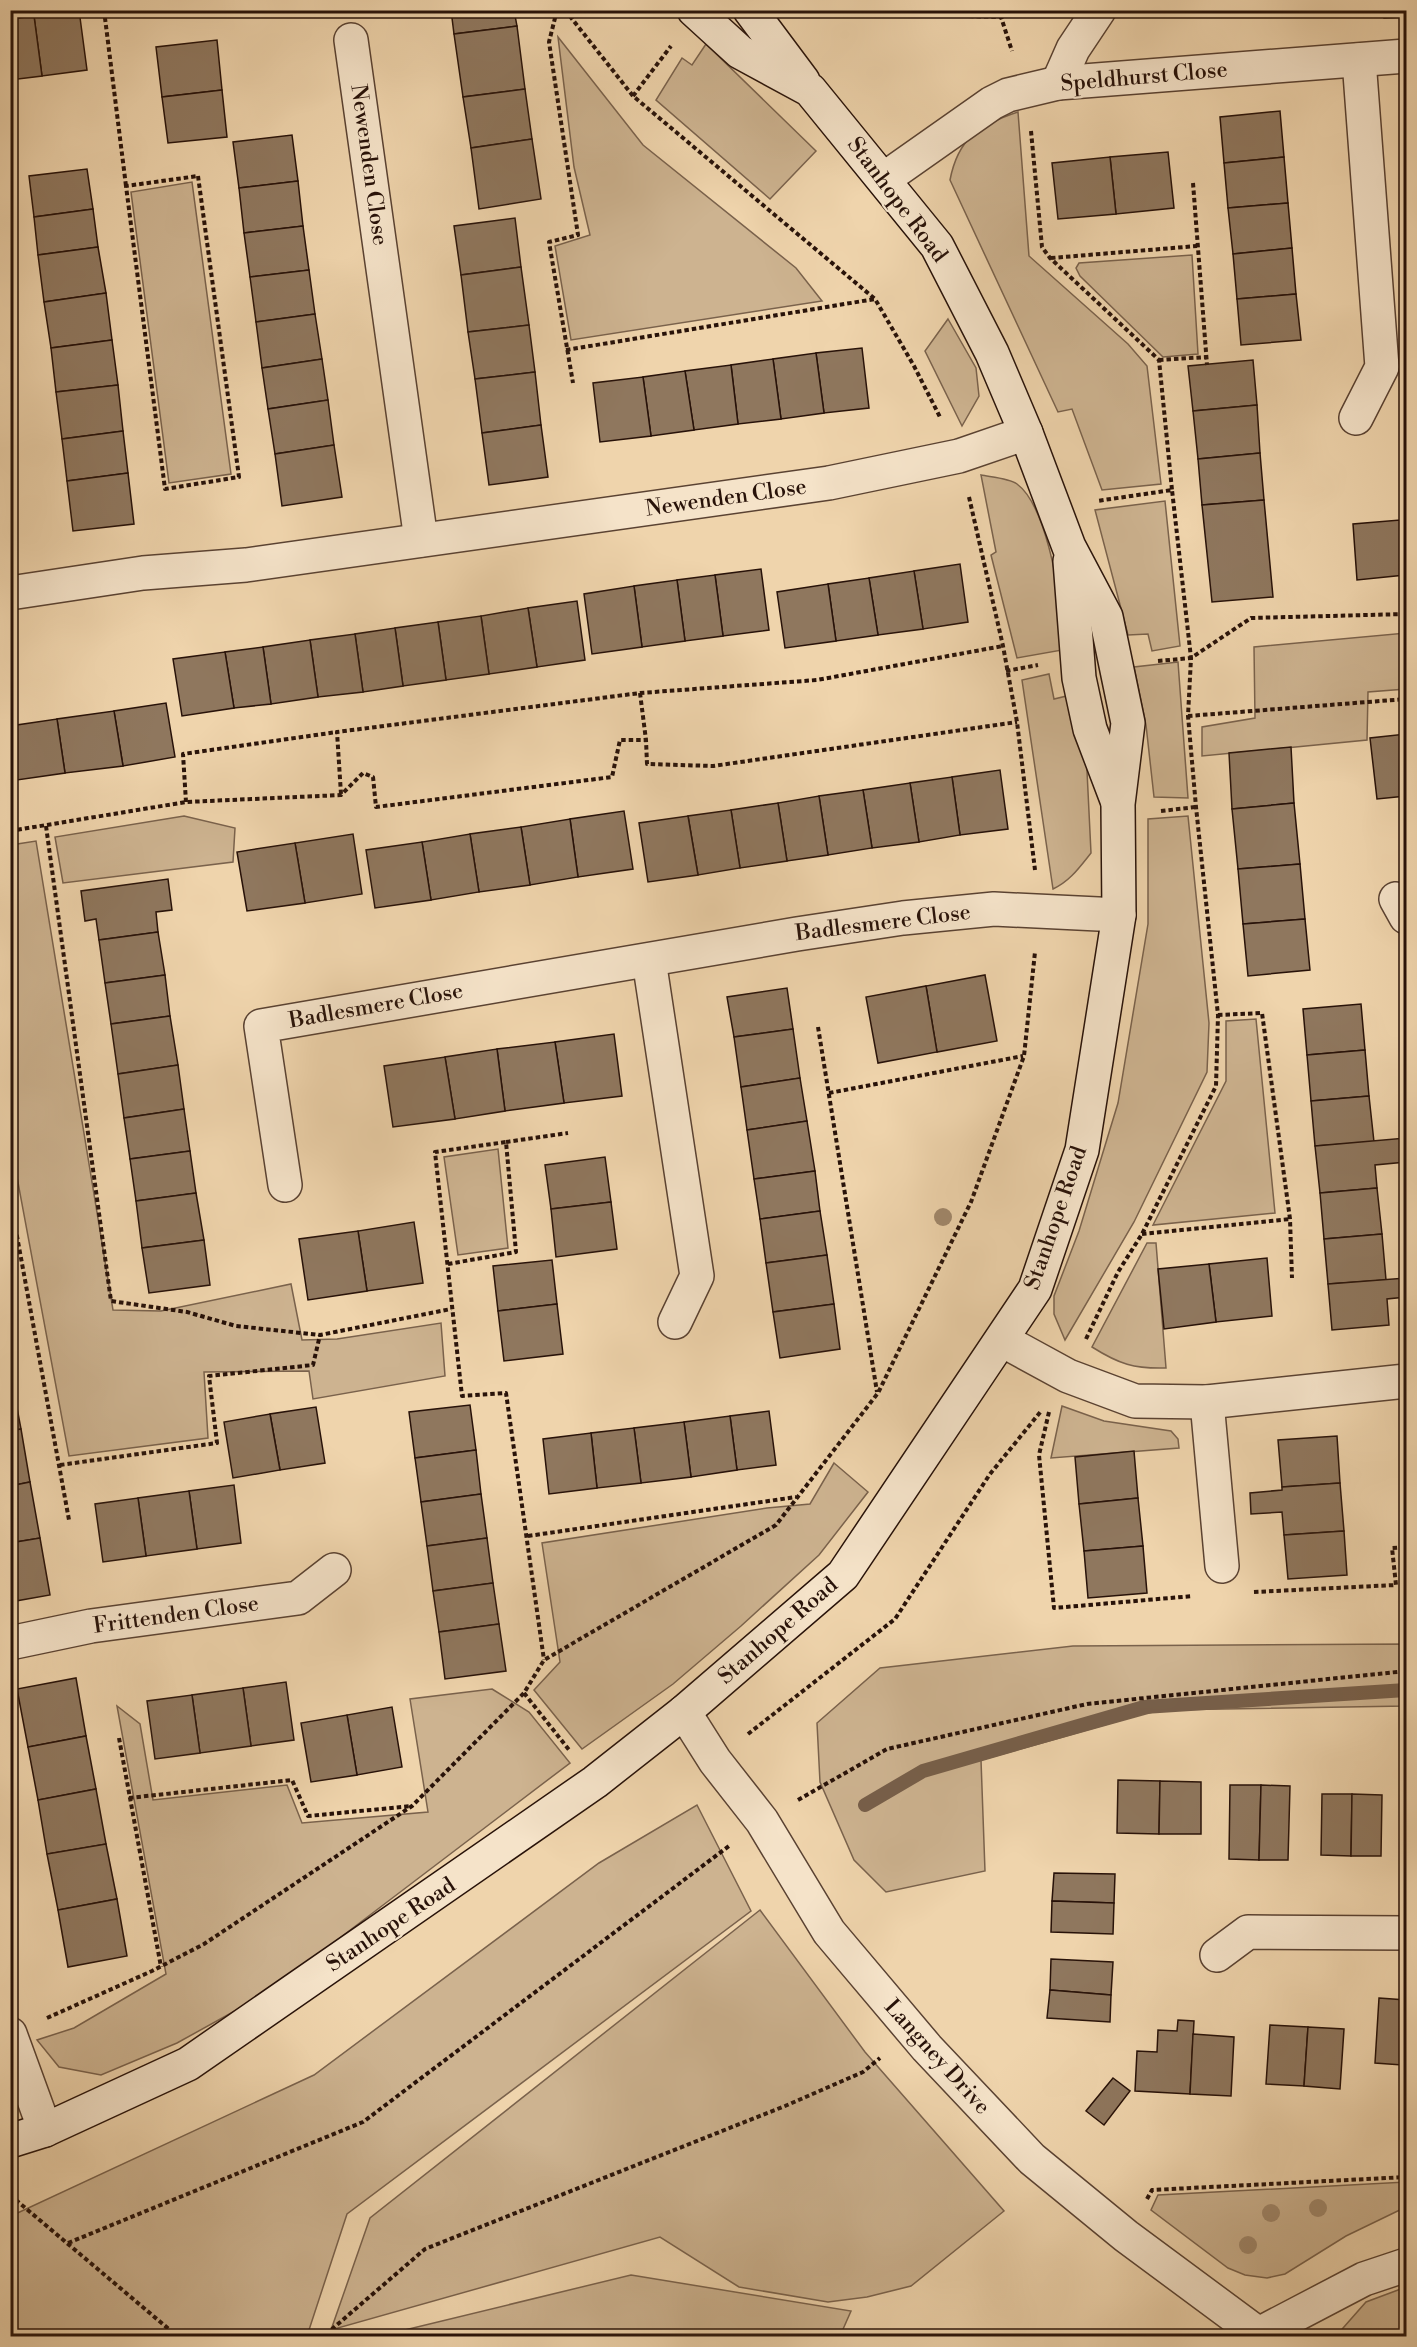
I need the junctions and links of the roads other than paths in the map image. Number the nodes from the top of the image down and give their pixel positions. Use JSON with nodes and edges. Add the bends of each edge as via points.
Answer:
{"nodes":[{"id":1,"x":694,"y":10,"type":"edge"},
{"id":2,"x":750,"y":10,"type":"edge"},
{"id":3,"x":1099,"y":10,"type":"edge"},
{"id":4,"x":351,"y":40,"type":"dead end"},
{"id":5,"x":1407,"y":56,"type":"edge"},
{"id":6,"x":1359,"y":60,"type":"junction"},
{"id":7,"x":1058,"y":83,"type":"junction"},
{"id":8,"x":810,"y":90,"type":"junction"},
{"id":9,"x":884,"y":179,"type":"junction"},
{"id":10,"x":1356,"y":418,"type":"dead end"},
{"id":11,"x":1026,"y":433,"type":"junction"},
{"id":12,"x":421,"y":540,"type":"junction"},
{"id":13,"x":10,"y":592,"type":"edge"},
{"id":14,"x":1119,"y":915,"type":"junction"},
{"id":15,"x":649,"y":960,"type":"junction"},
{"id":16,"x":285,"y":1185,"type":"dead end"},
{"id":17,"x":675,"y":1322,"type":"dead end"},
{"id":18,"x":1002,"y":1340,"type":"junction"},
{"id":19,"x":1407,"y":1381,"type":"edge"},
{"id":20,"x":1207,"y":1402,"type":"junction"},
{"id":21,"x":1222,"y":1566,"type":"dead end"},
{"id":22,"x":334,"y":1570,"type":"dead end"},
{"id":23,"x":10,"y":1644,"type":"edge"},
{"id":24,"x":684,"y":1712,"type":"junction"},
{"id":25,"x":1407,"y":1933,"type":"edge"},
{"id":26,"x":1216,"y":1955,"type":"dead end"},
{"id":27,"x":10,"y":2034,"type":"edge"},
{"id":28,"x":45,"y":2130,"type":"junction"},
{"id":29,"x":10,"y":2141,"type":"edge"},
{"id":30,"x":1407,"y":2265,"type":"edge"},
{"id":31,"x":1260,"y":2335,"type":"edge"}],
"edges":[{"from":1,"to":8,"type":"street","name":"Stanhope Road","via":[[740,52]]},
{"from":2,"to":8,"type":"street"},
{"from":3,"to":7,"type":"street","via":[[1073,49]]},
{"from":4,"to":12,"type":"street","name":"Newenden Close"},
{"from":5,"to":6,"type":"street","name":"Speldhurst Close"},
{"from":6,"to":7,"type":"street","name":"Speldhurst Close"},
{"from":6,"to":10,"type":"street","via":[[1382,368]]},
{"from":7,"to":9,"type":"street","name":"Speldhurst Close","via":[[1008,95],[992,103]]},
{"from":8,"to":9,"type":"street","name":"Stanhope Road"},
{"from":9,"to":11,"type":"street","name":"Stanhope Road","via":[[937,246],[992,353]]},
{"from":11,"to":12,"type":"street","name":"Newenden Close","via":[[959,456],[829,483]]},
{"from":11,"to":14,"type":"street","name":"Stanhope Road","via":[[1069,547],[1106,617],[1128,723],[1118,804]]},
{"from":12,"to":13,"type":"street","name":"Newenden Close"},
{"from":14,"to":15,"type":"street","name":"Badlesmere Close","via":[[994,909],[903,918]]},
{"from":14,"to":18,"type":"street","name":"Stanhope Road","via":[[1082,1150],[1035,1289]]},
{"from":15,"to":16,"type":"street","name":"Badlesmere Close","via":[[261,1026]]},
{"from":15,"to":17,"type":"street","via":[[697,1275]]},
{"from":18,"to":20,"type":"street","via":[[1060,1386],[1135,1401]]},
{"from":18,"to":24,"type":"street","name":"Stanhope Road","via":[[843,1575]]},
{"from":19,"to":20,"type":"street"},
{"from":20,"to":21,"type":"street"},
{"from":22,"to":23,"type":"street","name":"Frittenden Close","via":[[298,1598],[91,1626]]},
{"from":24,"to":28,"type":"street","name":"Stanhope Road","via":[[595,1782],[188,2064]]},
{"from":24,"to":31,"type":"street","name":"Langney Drive","via":[[715,1761],[762,1821],[829,1932],[912,2032],[1032,2158],[1126,2236]]},
{"from":25,"to":26,"type":"street","via":[[1248,1932]]},
{"from":27,"to":28,"type":"street"},
{"from":28,"to":29,"type":"street","name":"Stanhope Road"},
{"from":30,"to":31,"type":"street","via":[[1364,2279]]}]}
